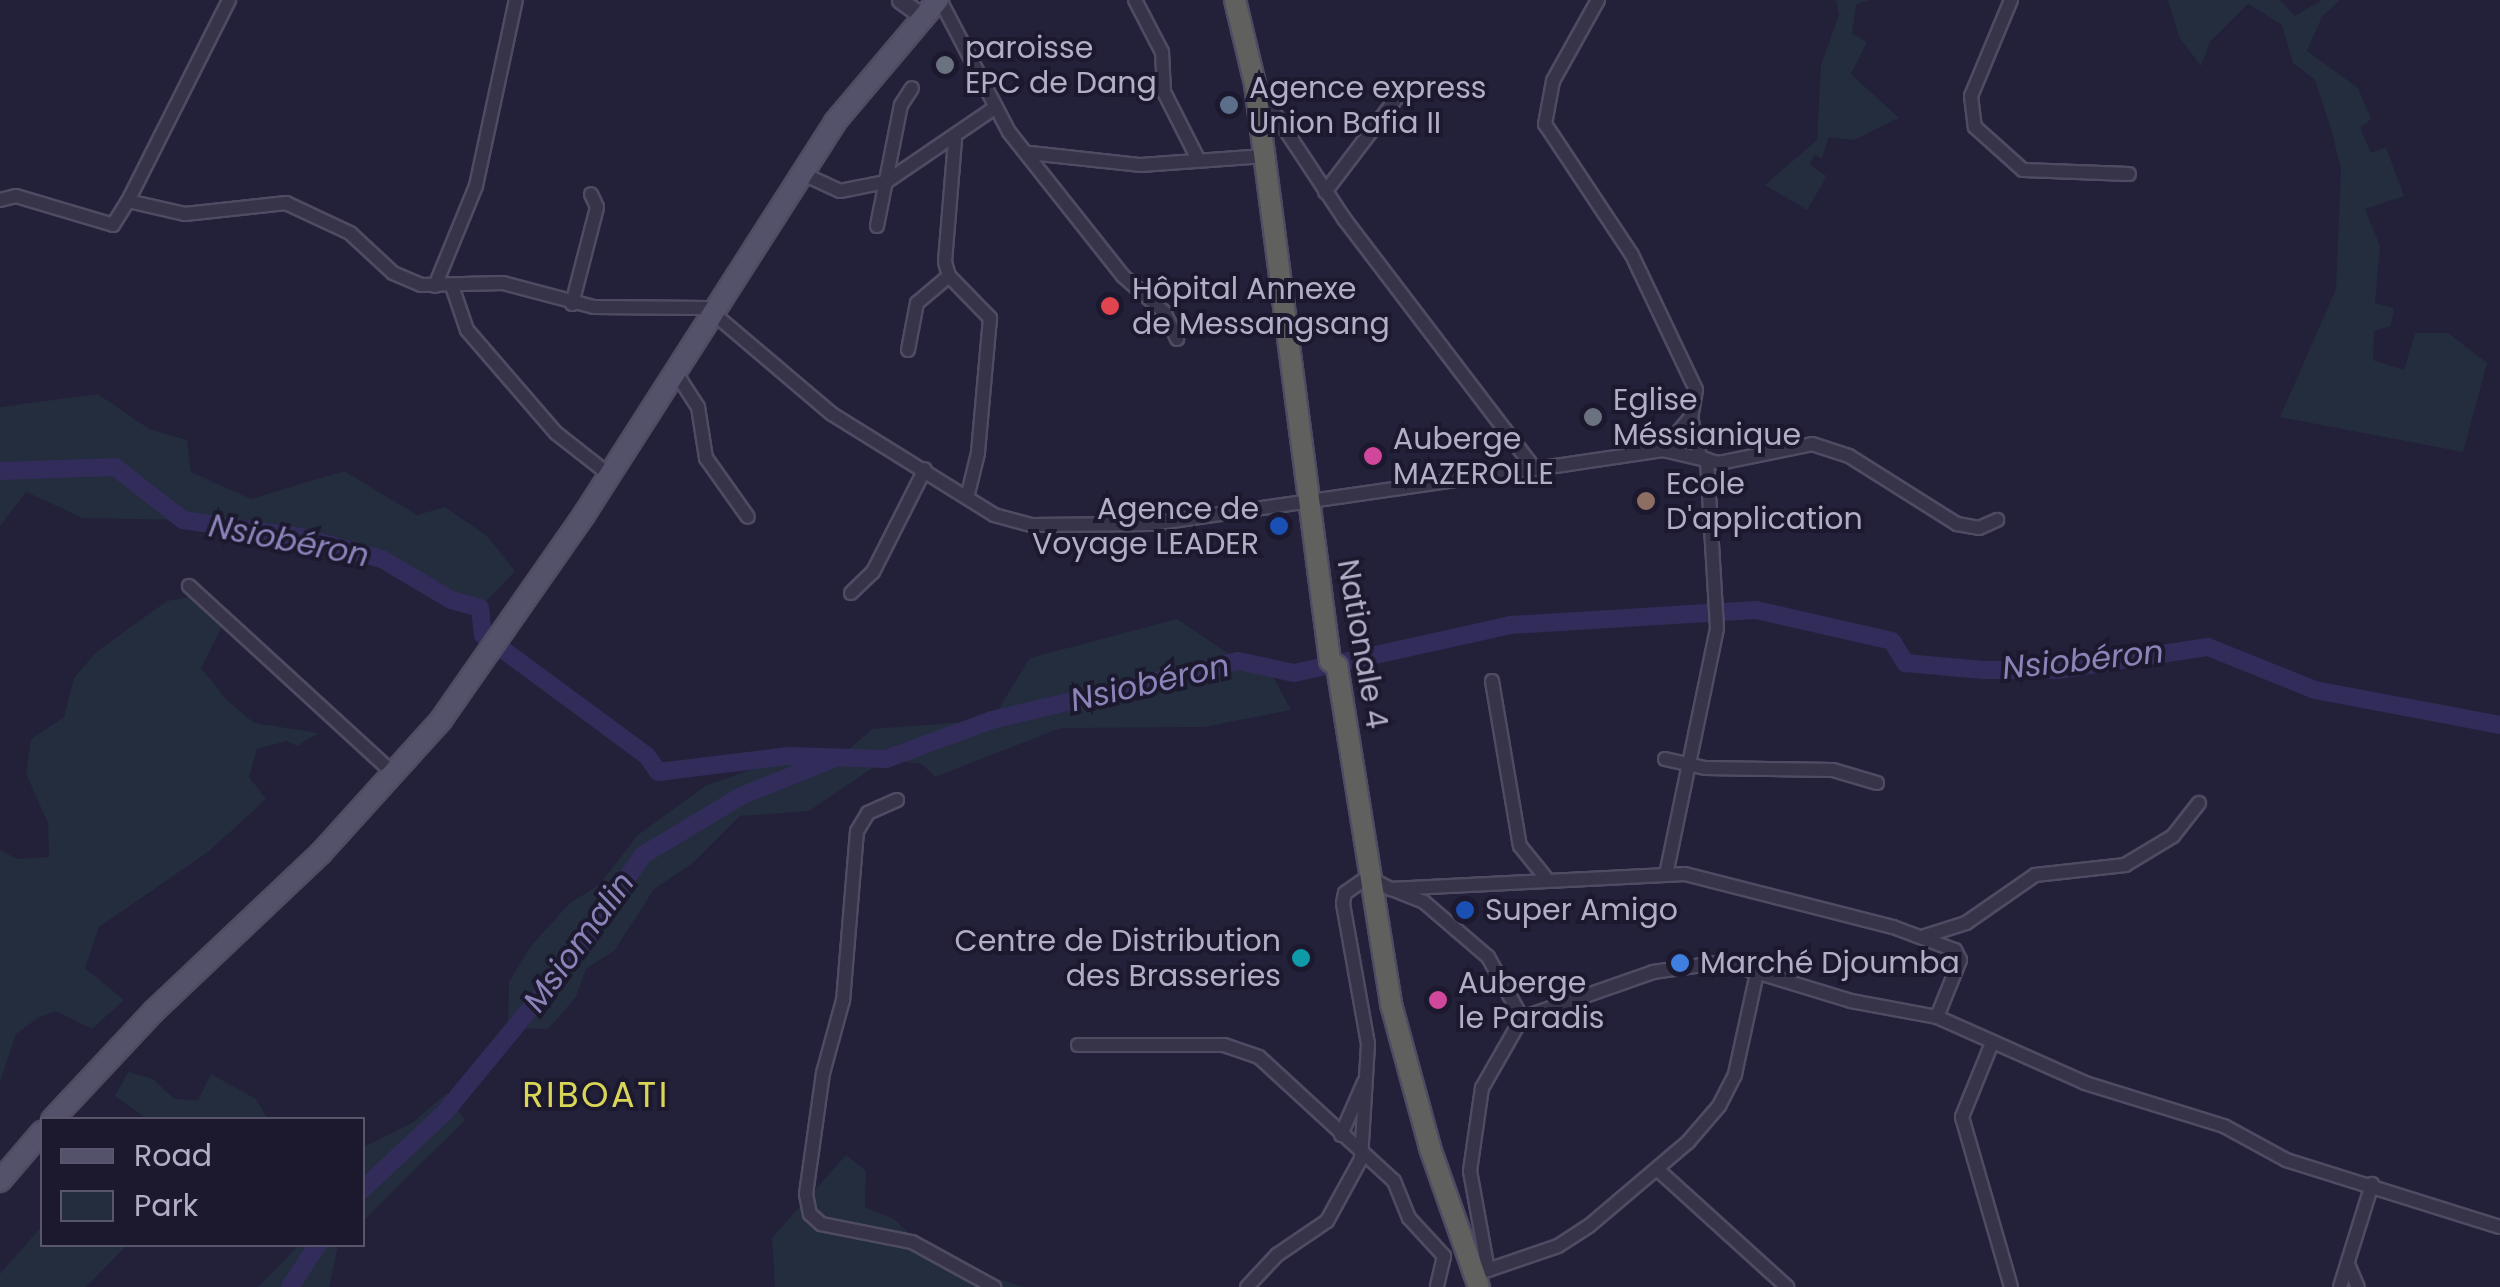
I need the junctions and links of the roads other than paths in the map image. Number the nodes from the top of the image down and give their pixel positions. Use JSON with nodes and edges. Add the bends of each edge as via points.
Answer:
{"nodes":[{"id":1,"x":228,"y":0,"type":"edge"},
{"id":2,"x":516,"y":0,"type":"edge"},
{"id":3,"x":900,"y":0,"type":"edge"},
{"id":4,"x":939,"y":0,"type":"edge"},
{"id":5,"x":1135,"y":0,"type":"edge"},
{"id":6,"x":1235,"y":0,"type":"edge"},
{"id":7,"x":1598,"y":0,"type":"edge"},
{"id":8,"x":2012,"y":0,"type":"edge"},
{"id":9,"x":923,"y":17,"type":"junction"},
{"id":10,"x":1255,"y":84,"type":"junction"},
{"id":11,"x":912,"y":88,"type":"dead end"},
{"id":12,"x":1402,"y":90,"type":"dead end"},
{"id":13,"x":996,"y":107,"type":"junction"},
{"id":14,"x":955,"y":140,"type":"junction"},
{"id":15,"x":1030,"y":153,"type":"junction"},
{"id":16,"x":1265,"y":156,"type":"junction"},
{"id":17,"x":1199,"y":162,"type":"junction"},
{"id":18,"x":801,"y":173,"type":"junction"},
{"id":19,"x":2129,"y":174,"type":"dead end"},
{"id":20,"x":886,"y":182,"type":"junction"},
{"id":21,"x":1325,"y":192,"type":"junction"},
{"id":22,"x":591,"y":194,"type":"dead end"},
{"id":23,"x":0,"y":200,"type":"edge"},
{"id":24,"x":128,"y":201,"type":"junction"},
{"id":25,"x":877,"y":226,"type":"dead end"},
{"id":26,"x":949,"y":276,"type":"junction"},
{"id":27,"x":435,"y":286,"type":"junction"},
{"id":28,"x":452,"y":286,"type":"junction"},
{"id":29,"x":476,"y":287,"type":"junction"},
{"id":30,"x":572,"y":304,"type":"junction"},
{"id":31,"x":464,"y":305,"type":"junction"},
{"id":32,"x":714,"y":314,"type":"junction"},
{"id":33,"x":1178,"y":339,"type":"dead end"},
{"id":34,"x":908,"y":350,"type":"dead end"},
{"id":35,"x":674,"y":370,"type":"junction"},
{"id":36,"x":1690,"y":417,"type":"junction"},
{"id":37,"x":1663,"y":450,"type":"junction"},
{"id":38,"x":1704,"y":457,"type":"junction"},
{"id":39,"x":924,"y":469,"type":"junction"},
{"id":40,"x":1536,"y":469,"type":"junction"},
{"id":41,"x":608,"y":472,"type":"junction"},
{"id":42,"x":967,"y":498,"type":"junction"},
{"id":43,"x":1310,"y":498,"type":"junction"},
{"id":44,"x":748,"y":516,"type":"dead end"},
{"id":45,"x":1997,"y":520,"type":"dead end"},
{"id":46,"x":189,"y":586,"type":"dead end"},
{"id":47,"x":851,"y":593,"type":"dead end"},
{"id":48,"x":1492,"y":681,"type":"dead end"},
{"id":49,"x":1665,"y":759,"type":"dead end"},
{"id":50,"x":1689,"y":766,"type":"junction"},
{"id":51,"x":395,"y":775,"type":"junction"},
{"id":52,"x":1877,"y":783,"type":"dead end"},
{"id":53,"x":896,"y":800,"type":"dead end"},
{"id":54,"x":2200,"y":804,"type":"dead end"},
{"id":55,"x":1667,"y":870,"type":"junction"},
{"id":56,"x":1368,"y":877,"type":"junction"},
{"id":57,"x":1545,"y":877,"type":"junction"},
{"id":58,"x":1392,"y":889,"type":"junction"},
{"id":59,"x":1925,"y":936,"type":"junction"},
{"id":60,"x":1757,"y":973,"type":"junction"},
{"id":61,"x":1937,"y":1017,"type":"junction"},
{"id":62,"x":1522,"y":1018,"type":"junction"},
{"id":63,"x":1992,"y":1043,"type":"junction"},
{"id":64,"x":1078,"y":1045,"type":"dead end"},
{"id":65,"x":1366,"y":1080,"type":"junction"},
{"id":66,"x":55,"y":1117,"type":"edge"},
{"id":67,"x":40,"y":1134,"type":"edge"},
{"id":68,"x":1341,"y":1134,"type":"junction"},
{"id":69,"x":1364,"y":1149,"type":"junction"},
{"id":70,"x":1658,"y":1168,"type":"junction"},
{"id":71,"x":0,"y":1181,"type":"edge"},
{"id":72,"x":2372,"y":1184,"type":"junction"},
{"id":73,"x":2500,"y":1228,"type":"edge"},
{"id":74,"x":2348,"y":1264,"type":"junction"},
{"id":75,"x":1475,"y":1280,"type":"edge"},
{"id":76,"x":994,"y":1287,"type":"edge"},
{"id":77,"x":1247,"y":1287,"type":"edge"},
{"id":78,"x":1437,"y":1287,"type":"edge"},
{"id":79,"x":1787,"y":1287,"type":"edge"},
{"id":80,"x":2011,"y":1287,"type":"edge"},
{"id":81,"x":2340,"y":1287,"type":"edge"},
{"id":82,"x":2358,"y":1287,"type":"edge"}],
"edges":[{"from":1,"to":24,"type":"street"},
{"from":2,"to":27,"type":"street","via":[[476,186]]},
{"from":3,"to":9,"type":"street"},
{"from":4,"to":9,"type":"main road"},
{"from":4,"to":13,"type":"street"},
{"from":5,"to":17,"type":"street","via":[[1162,52],[1164,92]]},
{"from":6,"to":10,"type":"highway","name":"Nationale 4"},
{"from":7,"to":36,"type":"street","via":[[1553,81],[1545,124],[1632,256],[1689,370],[1697,403]]},
{"from":8,"to":19,"type":"street","via":[[1971,96],[1975,127],[2023,170]]},
{"from":9,"to":18,"type":"main road"},
{"from":10,"to":16,"type":"highway","name":"Nationale 4"},
{"from":10,"to":21,"type":"street"},
{"from":11,"to":20,"type":"street","via":[[901,105]]},
{"from":12,"to":21,"type":"street"},
{"from":13,"to":14,"type":"street"},
{"from":13,"to":15,"type":"street"},
{"from":14,"to":20,"type":"street"},
{"from":14,"to":26,"type":"street","via":[[947,199]]},
{"from":15,"to":17,"type":"street","via":[[1142,165]]},
{"from":15,"to":33,"type":"street","via":[[1123,276],[1164,312]]},
{"from":16,"to":17,"type":"street"},
{"from":16,"to":43,"type":"highway","name":"Nationale 4"},
{"from":18,"to":20,"type":"street","via":[[840,191]]},
{"from":18,"to":32,"type":"main road"},
{"from":20,"to":25,"type":"street"},
{"from":21,"to":40,"type":"street"},
{"from":22,"to":30,"type":"street","via":[[597,208]]},
{"from":23,"to":24,"type":"street","via":[[16,196],[113,225]]},
{"from":24,"to":27,"type":"street","via":[[185,214],[290,204],[350,233],[393,273]]},
{"from":26,"to":34,"type":"street","via":[[916,303]]},
{"from":26,"to":42,"type":"street","via":[[990,318],[978,453]]},
{"from":27,"to":28,"type":"street"},
{"from":28,"to":29,"type":"street"},
{"from":28,"to":31,"type":"street"},
{"from":29,"to":30,"type":"street","via":[[503,283]]},
{"from":29,"to":31,"type":"street"},
{"from":30,"to":32,"type":"street","via":[[701,307]]},
{"from":31,"to":41,"type":"street","via":[[467,330],[556,433]]},
{"from":32,"to":35,"type":"main road"},
{"from":32,"to":39,"type":"street","via":[[796,388]]},
{"from":35,"to":41,"type":"main road"},
{"from":35,"to":44,"type":"street","via":[[698,407],[706,458]]},
{"from":36,"to":37,"type":"street"},
{"from":36,"to":38,"type":"street"},
{"from":37,"to":38,"type":"street"},
{"from":37,"to":40,"type":"street"},
{"from":38,"to":45,"type":"street","via":[[1739,460],[1804,444],[1829,446],[1957,524],[1978,528]]},
{"from":38,"to":50,"type":"street","via":[[1719,606]]},
{"from":39,"to":42,"type":"street"},
{"from":39,"to":47,"type":"street","via":[[873,572]]},
{"from":40,"to":43,"type":"street"},
{"from":41,"to":51,"type":"main road","via":[[521,609]]},
{"from":42,"to":43,"type":"street","via":[[1017,523],[1078,529]]},
{"from":43,"to":56,"type":"highway","name":"Nationale 4"},
{"from":46,"to":51,"type":"street"},
{"from":48,"to":57,"type":"street","via":[[1520,846]]},
{"from":49,"to":50,"type":"street"},
{"from":50,"to":52,"type":"street","via":[[1833,770]]},
{"from":50,"to":55,"type":"street"},
{"from":51,"to":66,"type":"main road"},
{"from":53,"to":76,"type":"street","via":[[868,813],[857,831],[842,1000],[822,1073],[806,1194],[810,1214],[821,1224],[912,1242]]},
{"from":54,"to":59,"type":"street","via":[[2173,836],[2125,865],[2035,876],[1966,924]]},
{"from":55,"to":57,"type":"street"},
{"from":55,"to":59,"type":"street"},
{"from":56,"to":58,"type":"street"},
{"from":56,"to":65,"type":"street","via":[[1345,893],[1343,903],[1365,1015]]},
{"from":56,"to":75,"type":"highway","name":"Nationale 4","via":[[1410,1080]]},
{"from":57,"to":58,"type":"street"},
{"from":58,"to":62,"type":"street","via":[[1424,902],[1488,957]]},
{"from":59,"to":61,"type":"street","via":[[1955,950],[1960,960]]},
{"from":60,"to":61,"type":"street"},
{"from":60,"to":62,"type":"street","via":[[1722,962],[1653,972]]},
{"from":60,"to":70,"type":"street","via":[[1746,1042],[1719,1106]]},
{"from":61,"to":63,"type":"street"},
{"from":62,"to":75,"type":"street","via":[[1482,1088],[1470,1171]]},
{"from":63,"to":72,"type":"street","via":[[2085,1083],[2224,1126],[2286,1160]]},
{"from":63,"to":80,"type":"street","via":[[1962,1117]]},
{"from":64,"to":68,"type":"street","via":[[1244,1048]]},
{"from":65,"to":68,"type":"street"},
{"from":65,"to":69,"type":"street"},
{"from":67,"to":71,"type":"main road"},
{"from":68,"to":69,"type":"street"},
{"from":69,"to":77,"type":"street","via":[[1326,1222],[1278,1255]]},
{"from":69,"to":78,"type":"street","via":[[1394,1181],[1409,1218],[1444,1256]]},
{"from":70,"to":75,"type":"street","via":[[1558,1246]]},
{"from":70,"to":79,"type":"street"},
{"from":72,"to":73,"type":"street"},
{"from":72,"to":74,"type":"street"},
{"from":74,"to":81,"type":"street"},
{"from":74,"to":82,"type":"street"}]}
